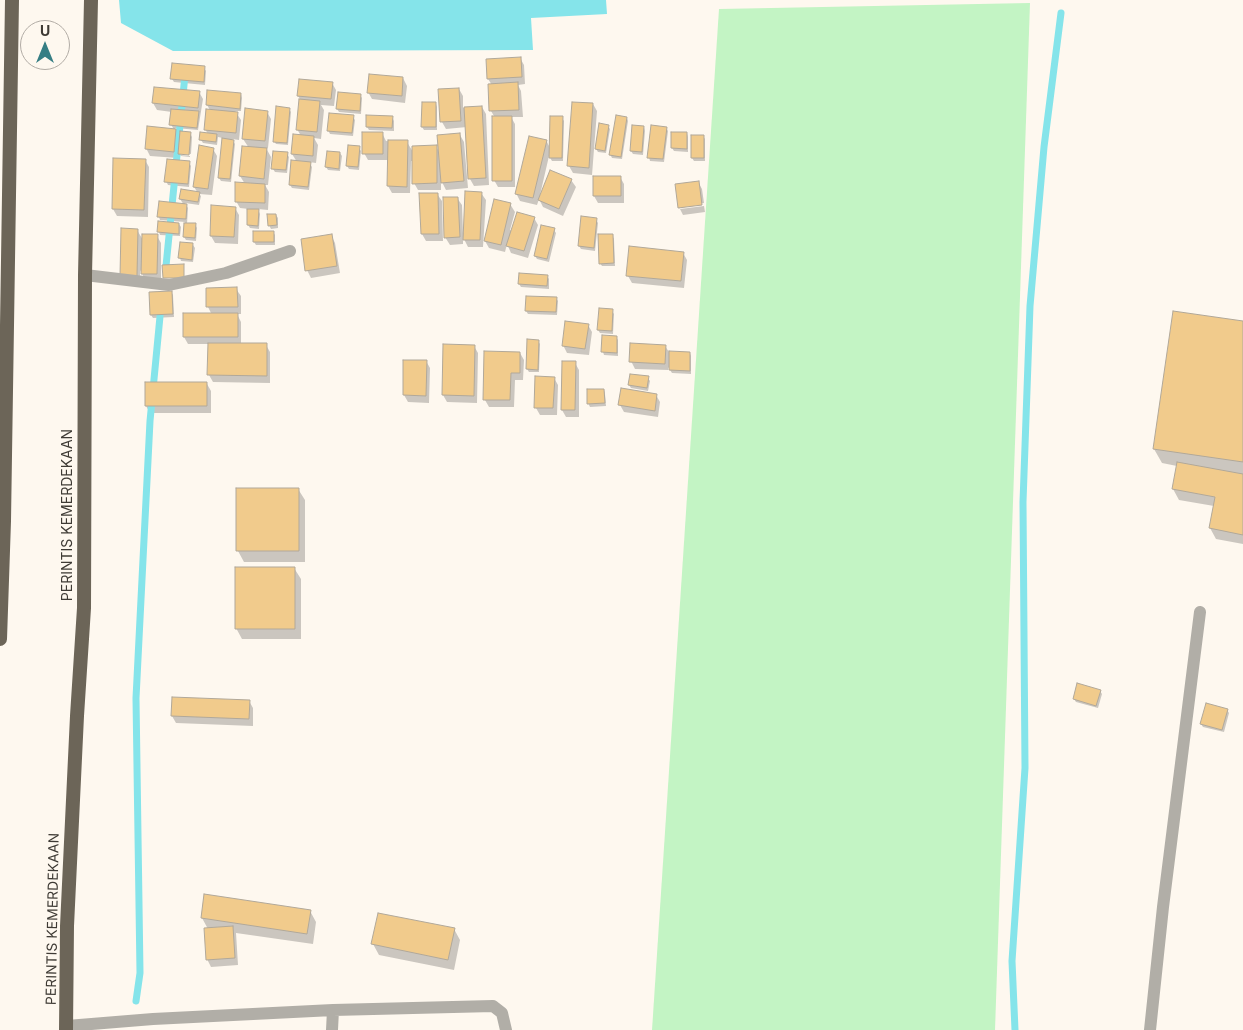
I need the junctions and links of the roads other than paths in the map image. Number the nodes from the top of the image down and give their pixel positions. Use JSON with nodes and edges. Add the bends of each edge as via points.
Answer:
{"nodes":[{"id":1,"x":12,"y":0,"type":"edge"},
{"id":2,"x":92,"y":0,"type":"edge"},
{"id":3,"x":290,"y":250,"type":"dead end"},
{"id":4,"x":85,"y":274,"type":"junction"},
{"id":5,"x":1200,"y":612,"type":"dead end"},
{"id":6,"x":1,"y":613,"type":"edge"},
{"id":7,"x":0,"y":639,"type":"edge"},
{"id":8,"x":333,"y":1010,"type":"junction"},
{"id":9,"x":154,"y":1024,"type":"edge"},
{"id":10,"x":67,"y":1028,"type":"edge"},
{"id":11,"x":332,"y":1030,"type":"edge"},
{"id":12,"x":506,"y":1030,"type":"edge"},
{"id":13,"x":1150,"y":1030,"type":"edge"}],
"edges":[{"from":1,"to":6,"type":"highway"},
{"from":2,"to":4,"type":"highway","name":"PERINTIS KEMERDEKAAN"},
{"from":3,"to":4,"type":"street","via":[[226,273],[168,285]]},
{"from":4,"to":10,"type":"highway","name":"PERINTIS KEMERDEKAAN","via":[[84,608],[67,926]]},
{"from":5,"to":13,"type":"street"},
{"from":6,"to":7,"type":"highway"},
{"from":8,"to":9,"type":"street"},
{"from":8,"to":11,"type":"street"},
{"from":8,"to":12,"type":"street","via":[[493,1006],[502,1013]]},
{"from":9,"to":10,"type":"street"}]}
